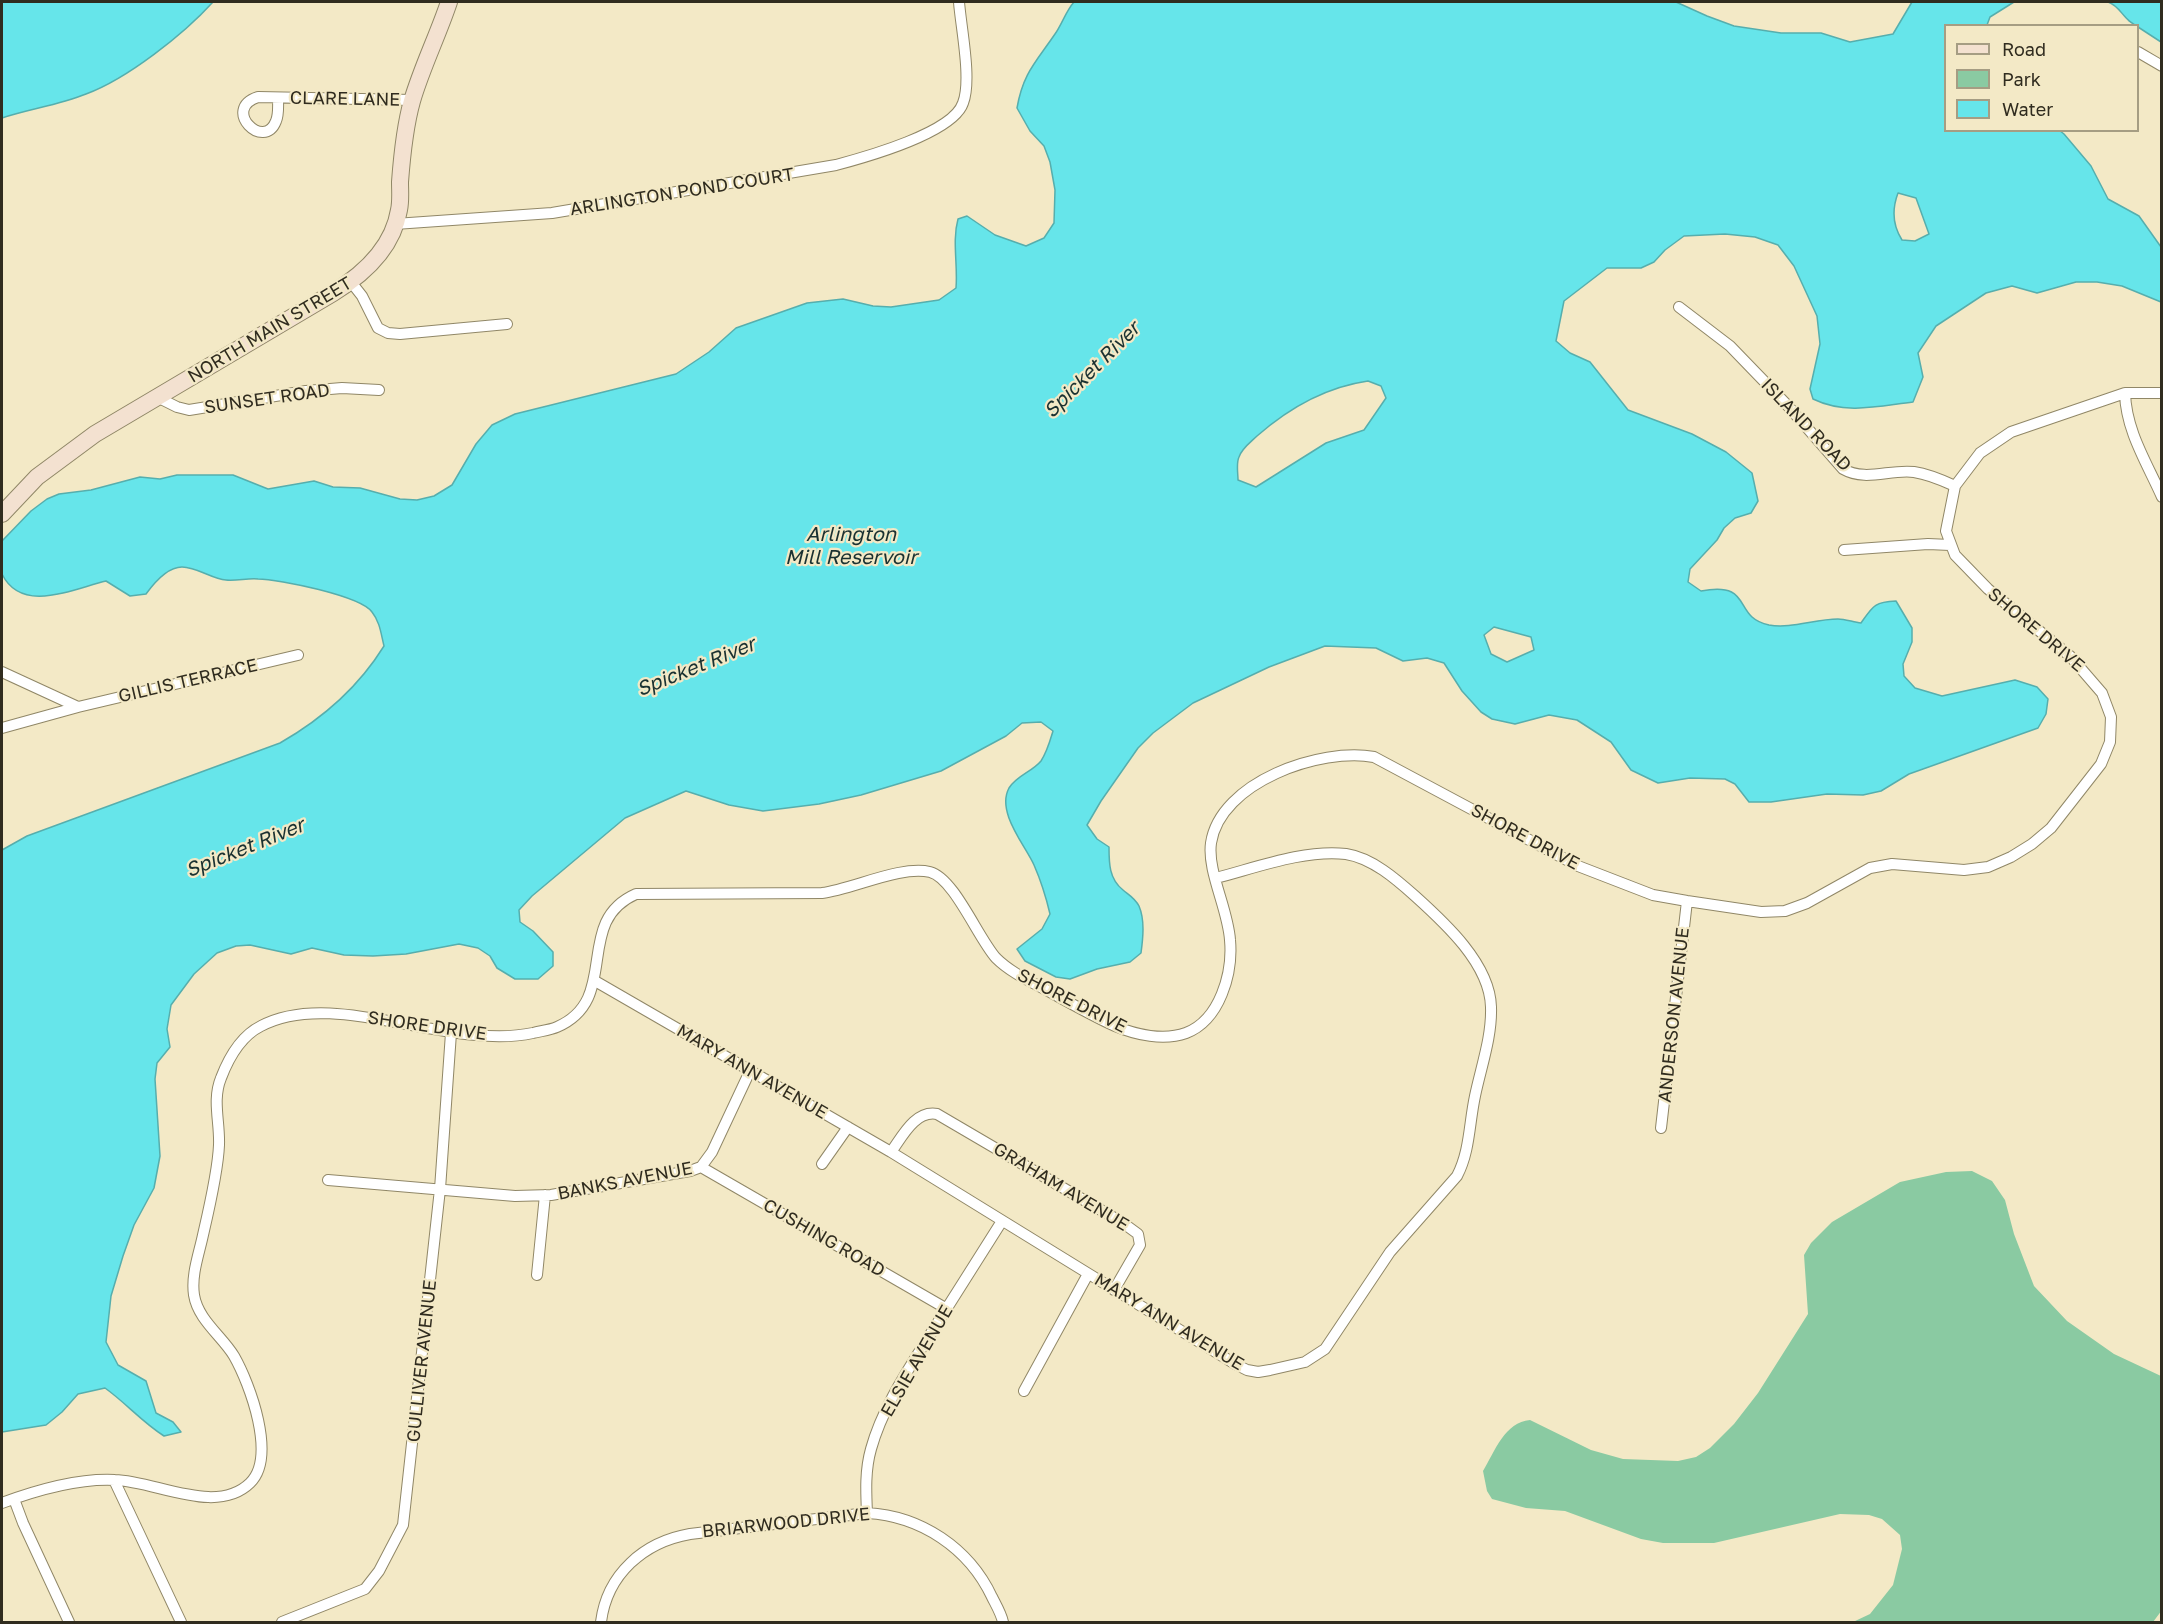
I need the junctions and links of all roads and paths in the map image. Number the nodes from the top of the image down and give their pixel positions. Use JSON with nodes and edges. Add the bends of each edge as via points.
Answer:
{"nodes":[{"id":1,"x":449,"y":2,"type":"edge"},
{"id":2,"x":959,"y":2,"type":"edge"},
{"id":3,"x":2139,"y":53,"type":"edge"},
{"id":4,"x":2162,"y":66,"type":"edge"},
{"id":5,"x":278,"y":98,"type":"dead end"},
{"id":6,"x":412,"y":100,"type":"junction"},
{"id":7,"x":395,"y":224,"type":"junction"},
{"id":8,"x":351,"y":282,"type":"junction"},
{"id":9,"x":1679,"y":307,"type":"dead end"},
{"id":10,"x":507,"y":324,"type":"dead end"},
{"id":11,"x":379,"y":390,"type":"dead end"},
{"id":12,"x":2125,"y":393,"type":"junction"},
{"id":13,"x":2162,"y":393,"type":"edge"},
{"id":14,"x":157,"y":397,"type":"junction"},
{"id":15,"x":1955,"y":486,"type":"junction"},
{"id":16,"x":2161,"y":495,"type":"edge"},
{"id":17,"x":2,"y":514,"type":"edge"},
{"id":18,"x":1950,"y":545,"type":"junction"},
{"id":19,"x":1844,"y":550,"type":"dead end"},
{"id":20,"x":298,"y":655,"type":"dead end"},
{"id":21,"x":2,"y":672,"type":"edge"},
{"id":22,"x":78,"y":707,"type":"junction"},
{"id":23,"x":2,"y":728,"type":"edge"},
{"id":24,"x":1216,"y":878,"type":"junction"},
{"id":25,"x":1687,"y":902,"type":"junction"},
{"id":26,"x":595,"y":981,"type":"junction"},
{"id":27,"x":451,"y":1034,"type":"junction"},
{"id":28,"x":750,"y":1071,"type":"junction"},
{"id":29,"x":848,"y":1127,"type":"junction"},
{"id":30,"x":1661,"y":1128,"type":"dead end"},
{"id":31,"x":891,"y":1152,"type":"junction"},
{"id":32,"x":822,"y":1164,"type":"dead end"},
{"id":33,"x":701,"y":1167,"type":"junction"},
{"id":34,"x":328,"y":1180,"type":"dead end"},
{"id":35,"x":440,"y":1189,"type":"junction"},
{"id":36,"x":545,"y":1195,"type":"junction"},
{"id":37,"x":1002,"y":1221,"type":"junction"},
{"id":38,"x":1088,"y":1274,"type":"junction"},
{"id":39,"x":537,"y":1275,"type":"dead end"},
{"id":40,"x":1114,"y":1290,"type":"junction"},
{"id":41,"x":947,"y":1309,"type":"junction"},
{"id":42,"x":1024,"y":1390,"type":"dead end"},
{"id":43,"x":114,"y":1480,"type":"junction"},
{"id":44,"x":14,"y":1499,"type":"junction"},
{"id":45,"x":2,"y":1503,"type":"edge"},
{"id":46,"x":867,"y":1513,"type":"junction"},
{"id":47,"x":69,"y":1623,"type":"edge"},
{"id":48,"x":181,"y":1623,"type":"edge"},
{"id":49,"x":282,"y":1623,"type":"edge"},
{"id":50,"x":601,"y":1623,"type":"edge"},
{"id":51,"x":1003,"y":1623,"type":"edge"}],
"edges":[{"from":1,"to":6,"type":"street","name":"NORTH MAIN STREET"},
{"from":2,"to":7,"type":"street","name":"ARLINGTON POND COURT","via":[[967,80],[963,104],[957,114],[937,128],[871,156],[825,168],[552,213]]},
{"from":3,"to":4,"type":"street"},
{"from":5,"to":6,"type":"street","name":"CLARE LANE"},
{"from":6,"to":7,"type":"street","name":"NORTH MAIN STREET"},
{"from":7,"to":8,"type":"street","name":"NORTH MAIN STREET","via":[[385,248]]},
{"from":8,"to":10,"type":"street","via":[[378,328],[388,333]]},
{"from":8,"to":14,"type":"street","name":"NORTH MAIN STREET"},
{"from":9,"to":15,"type":"street","name":"ISLAND ROAD","via":[[1730,346],[1843,469],[1864,476],[1913,472]]},
{"from":11,"to":14,"type":"street","name":"SUNSET ROAD","via":[[306,391],[189,410]]},
{"from":12,"to":13,"type":"street"},
{"from":12,"to":15,"type":"street","via":[[2011,432],[1980,453]]},
{"from":12,"to":16,"type":"street","via":[[2131,428]]},
{"from":14,"to":17,"type":"street","name":"NORTH MAIN STREET","via":[[65,454]]},
{"from":15,"to":18,"type":"street","via":[[1946,531]]},
{"from":18,"to":19,"type":"street"},
{"from":18,"to":25,"type":"street","name":"SHORE DRIVE","via":[[1971,574],[2070,656],[2102,693],[2111,717],[2110,742],[2102,764],[2050,828],[2032,844],[1988,867],[1964,870],[1893,864],[1870,868],[1785,911],[1761,912]]},
{"from":20,"to":22,"type":"street","name":"GILLIS TERRACE"},
{"from":21,"to":22,"type":"street"},
{"from":22,"to":23,"type":"street","name":"GILLIS TERRACE"},
{"from":24,"to":25,"type":"street","name":"SHORE DRIVE","via":[[1210,858],[1213,833],[1221,816],[1239,796],[1295,766],[1363,754],[1383,760],[1578,866],[1653,896]]},
{"from":24,"to":26,"type":"street","name":"SHORE DRIVE","via":[[1230,941],[1230,967],[1216,1004],[1204,1020],[1191,1031],[1178,1035],[1129,1032],[1006,967],[989,949],[946,882],[936,874],[922,871],[822,893],[636,894],[616,905],[608,915],[600,938]]},
{"from":24,"to":40,"type":"street","name":"MARY ANN AVENUE","via":[[1297,858],[1346,854],[1385,872],[1440,920],[1482,972],[1491,1005],[1490,1030],[1466,1154],[1451,1184],[1390,1252],[1333,1340],[1305,1362],[1270,1371],[1247,1370]]},
{"from":25,"to":30,"type":"street","name":"ANDERSON AVENUE"},
{"from":26,"to":27,"type":"street","name":"SHORE DRIVE","via":[[576,1016],[555,1028],[520,1035]]},
{"from":26,"to":28,"type":"street","name":"MARY ANN AVENUE"},
{"from":27,"to":35,"type":"street","name":"GULLIVER AVENUE"},
{"from":27,"to":43,"type":"street","name":"SHORE DRIVE","via":[[366,1017],[305,1014],[259,1026],[241,1042],[218,1084],[219,1144],[194,1274],[194,1297],[204,1319],[234,1357],[249,1390],[261,1436],[259,1470],[243,1489],[222,1497]]},
{"from":28,"to":29,"type":"street","name":"MARY ANN AVENUE"},
{"from":28,"to":33,"type":"street","name":"BANKS AVENUE"},
{"from":29,"to":31,"type":"street","name":"MARY ANN AVENUE"},
{"from":29,"to":32,"type":"street"},
{"from":31,"to":37,"type":"street","name":"MARY ANN AVENUE"},
{"from":31,"to":40,"type":"street","name":"GRAHAM AVENUE","via":[[919,1117],[937,1114],[1113,1217],[1140,1239]]},
{"from":33,"to":36,"type":"street","name":"BANKS AVENUE"},
{"from":33,"to":41,"type":"street","name":"CUSHING ROAD"},
{"from":34,"to":35,"type":"street","name":"BANKS AVENUE"},
{"from":35,"to":36,"type":"street","name":"BANKS AVENUE"},
{"from":35,"to":49,"type":"street","name":"GULLIVER AVENUE","via":[[403,1525],[365,1589]]},
{"from":36,"to":39,"type":"street"},
{"from":37,"to":38,"type":"street","name":"MARY ANN AVENUE"},
{"from":37,"to":41,"type":"street","name":"ELSIE AVENUE"},
{"from":38,"to":40,"type":"street","name":"MARY ANN AVENUE"},
{"from":38,"to":42,"type":"street"},
{"from":41,"to":46,"type":"street","name":"ELSIE AVENUE","via":[[880,1424],[868,1460]]},
{"from":43,"to":44,"type":"street","name":"SHORE DRIVE","via":[[78,1482]]},
{"from":43,"to":48,"type":"street"},
{"from":44,"to":45,"type":"street","name":"SHORE DRIVE"},
{"from":44,"to":47,"type":"street"},
{"from":46,"to":50,"type":"street","name":"BRIARWOOD DRIVE","via":[[690,1534],[660,1542],[637,1556],[624,1570],[609,1594]]},
{"from":46,"to":51,"type":"street","name":"BRIARWOOD DRIVE","via":[[914,1523],[955,1548],[986,1584]]}]}
